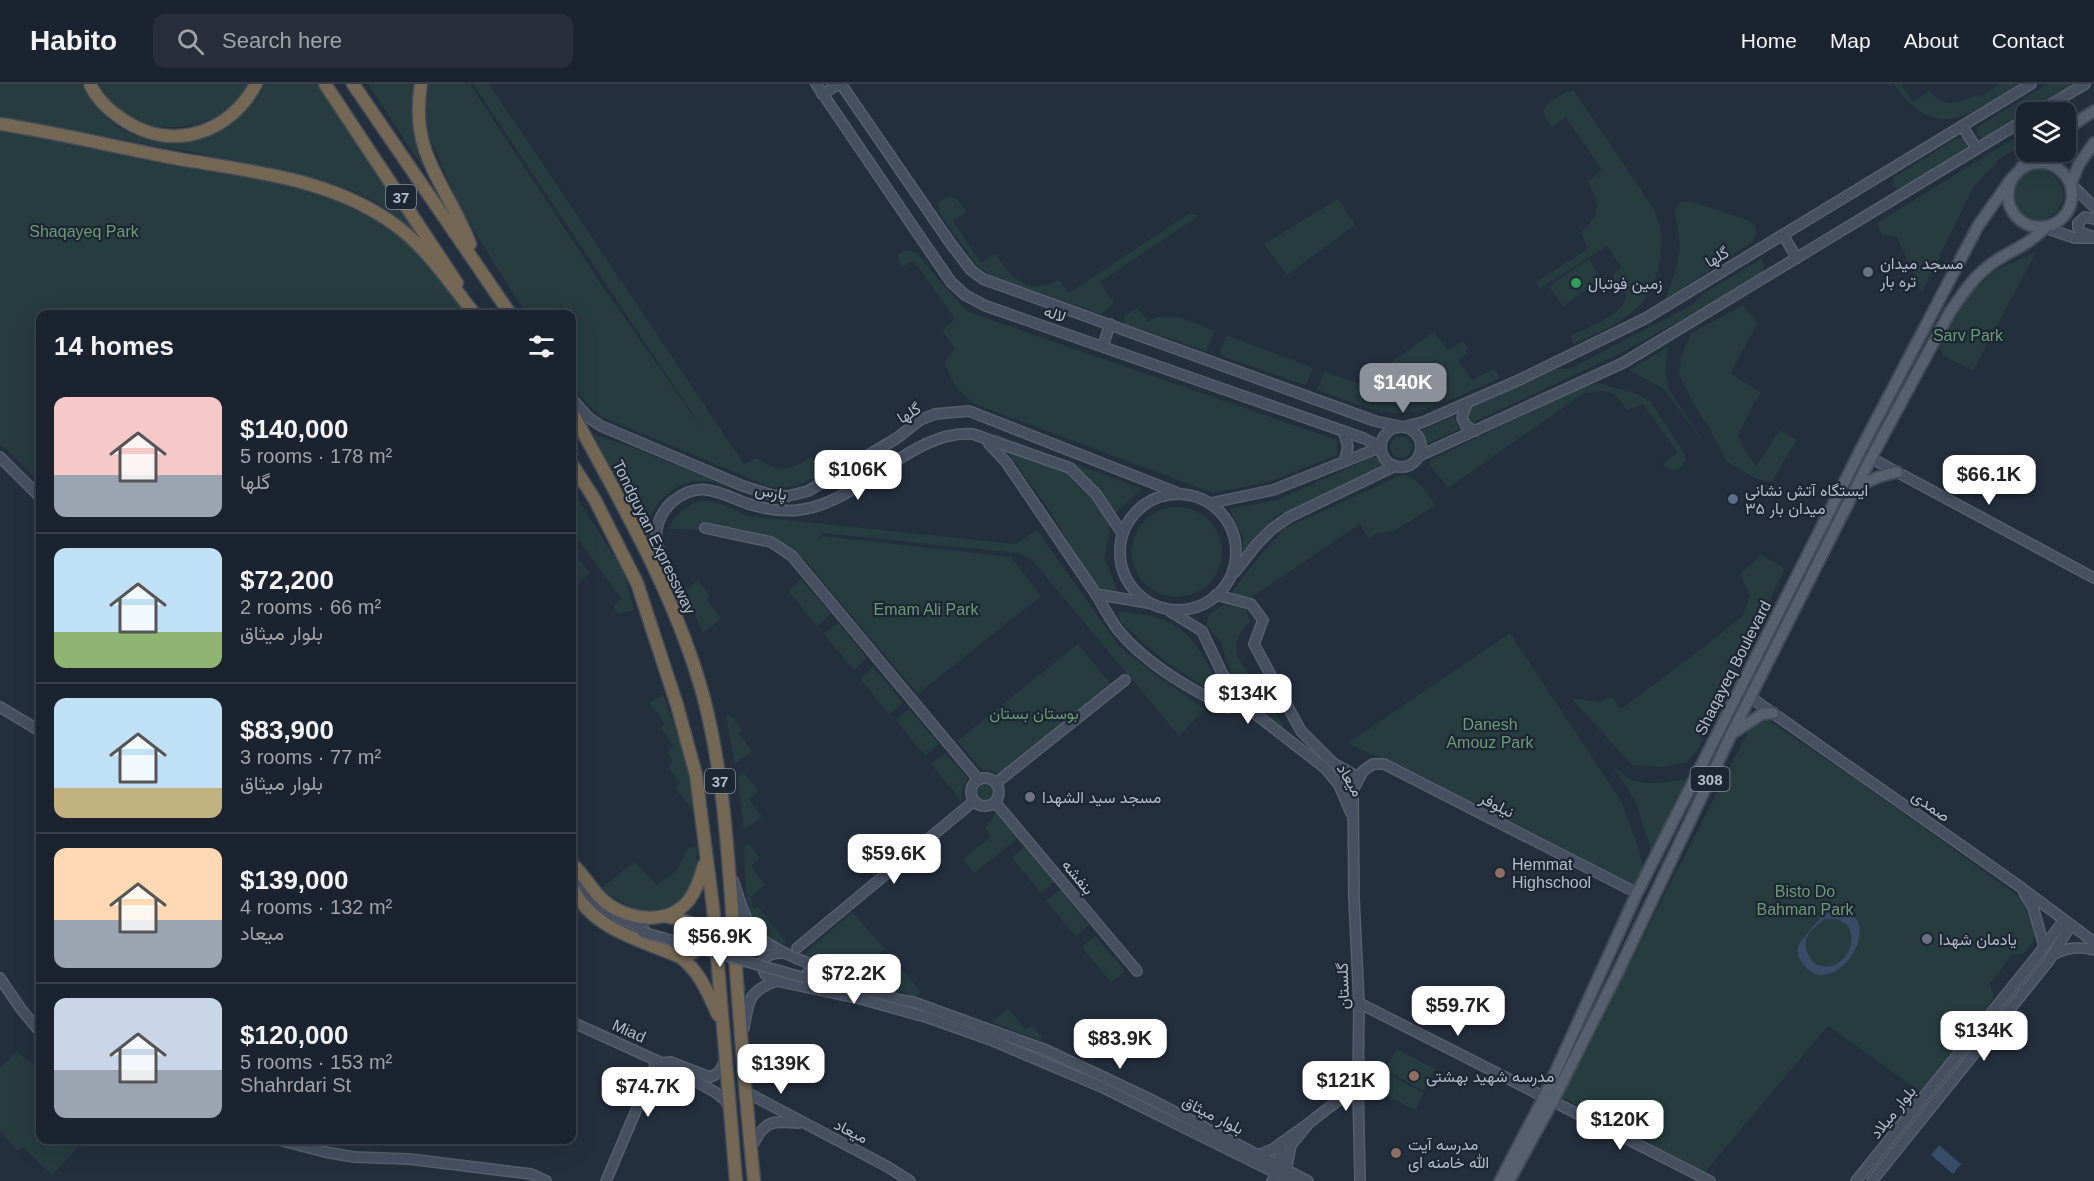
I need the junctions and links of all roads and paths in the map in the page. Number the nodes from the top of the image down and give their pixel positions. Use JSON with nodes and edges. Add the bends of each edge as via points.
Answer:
{"nodes":[{"id":1,"x":90,"y":84,"type":"edge"},
{"id":2,"x":256,"y":84,"type":"edge"},
{"id":3,"x":325,"y":84,"type":"edge"},
{"id":4,"x":353,"y":84,"type":"edge"},
{"id":5,"x":421,"y":84,"type":"edge"},
{"id":6,"x":816,"y":84,"type":"edge"},
{"id":7,"x":840,"y":84,"type":"edge"},
{"id":8,"x":2031,"y":84,"type":"edge"},
{"id":9,"x":2085,"y":84,"type":"edge"},
{"id":10,"x":822,"y":94,"type":"junction"},
{"id":11,"x":2055,"y":102,"type":"edge"},
{"id":12,"x":2094,"y":111,"type":"edge"},
{"id":13,"x":2076,"y":123,"type":"edge"},
{"id":14,"x":0,"y":124,"type":"edge"},
{"id":15,"x":2016,"y":125,"type":"edge"},
{"id":16,"x":1962,"y":126,"type":"junction"},
{"id":17,"x":2094,"y":143,"type":"edge"},
{"id":18,"x":1977,"y":149,"type":"junction"},
{"id":19,"x":2026,"y":162,"type":"edge"},
{"id":20,"x":2015,"y":175,"type":"junction"},
{"id":21,"x":2071,"y":184,"type":"junction"},
{"id":22,"x":918,"y":197,"type":"junction"},
{"id":23,"x":2094,"y":207,"type":"edge"},
{"id":24,"x":901,"y":208,"type":"junction"},
{"id":25,"x":2094,"y":219,"type":"edge"},
{"id":26,"x":2045,"y":228,"type":"junction"},
{"id":27,"x":1783,"y":235,"type":"junction"},
{"id":28,"x":2094,"y":238,"type":"edge"},
{"id":29,"x":1797,"y":258,"type":"junction"},
{"id":30,"x":478,"y":265,"type":"junction"},
{"id":31,"x":472,"y":310,"type":"edge"},
{"id":32,"x":472,"y":310,"type":"edge"},
{"id":33,"x":508,"y":310,"type":"edge"},
{"id":34,"x":1110,"y":324,"type":"junction"},
{"id":35,"x":1103,"y":346,"type":"junction"},
{"id":36,"x":576,"y":403,"type":"edge"},
{"id":37,"x":1467,"y":404,"type":"junction"},
{"id":38,"x":576,"y":419,"type":"edge"},
{"id":39,"x":1403,"y":427,"type":"junction"},
{"id":40,"x":1475,"y":431,"type":"junction"},
{"id":41,"x":1344,"y":432,"type":"junction"},
{"id":42,"x":989,"y":444,"type":"dead end"},
{"id":43,"x":1381,"y":447,"type":"junction"},
{"id":44,"x":1860,"y":451,"type":"junction"},
{"id":45,"x":1419,"y":456,"type":"junction"},
{"id":46,"x":0,"y":457,"type":"edge"},
{"id":47,"x":1871,"y":458,"type":"junction"},
{"id":48,"x":1344,"y":462,"type":"junction"},
{"id":49,"x":1395,"y":466,"type":"junction"},
{"id":50,"x":576,"y":470,"type":"edge"},
{"id":51,"x":1897,"y":472,"type":"junction"},
{"id":52,"x":1857,"y":487,"type":"junction"},
{"id":53,"x":36,"y":493,"type":"edge"},
{"id":54,"x":1178,"y":493,"type":"junction"},
{"id":55,"x":1211,"y":503,"type":"junction"},
{"id":56,"x":705,"y":528,"type":"dead end"},
{"id":57,"x":1122,"y":533,"type":"junction"},
{"id":58,"x":1230,"y":578,"type":"junction"},
{"id":59,"x":2094,"y":578,"type":"edge"},
{"id":60,"x":1096,"y":594,"type":"junction"},
{"id":61,"x":1216,"y":596,"type":"junction"},
{"id":62,"x":1150,"y":604,"type":"junction"},
{"id":63,"x":1166,"y":609,"type":"junction"},
{"id":64,"x":680,"y":623,"type":"junction"},
{"id":65,"x":1125,"y":680,"type":"dead end"},
{"id":66,"x":1738,"y":691,"type":"junction"},
{"id":67,"x":1750,"y":697,"type":"junction"},
{"id":68,"x":0,"y":707,"type":"edge"},
{"id":69,"x":1228,"y":708,"type":"dead end"},
{"id":70,"x":1773,"y":714,"type":"junction"},
{"id":71,"x":36,"y":729,"type":"edge"},
{"id":72,"x":1301,"y":731,"type":"junction"},
{"id":73,"x":1731,"y":735,"type":"junction"},
{"id":74,"x":1293,"y":744,"type":"junction"},
{"id":75,"x":1358,"y":777,"type":"junction"},
{"id":76,"x":978,"y":779,"type":"junction"},
{"id":77,"x":996,"y":783,"type":"junction"},
{"id":78,"x":974,"y":801,"type":"junction"},
{"id":79,"x":995,"y":802,"type":"junction"},
{"id":80,"x":1353,"y":821,"type":"junction"},
{"id":81,"x":706,"y":857,"type":"junction"},
{"id":82,"x":729,"y":866,"type":"junction"},
{"id":83,"x":576,"y":868,"type":"edge"},
{"id":84,"x":576,"y":872,"type":"edge"},
{"id":85,"x":576,"y":885,"type":"edge"},
{"id":86,"x":2019,"y":886,"type":"junction"},
{"id":87,"x":1637,"y":893,"type":"junction"},
{"id":88,"x":576,"y":895,"type":"edge"},
{"id":89,"x":602,"y":909,"type":"junction"},
{"id":90,"x":663,"y":916,"type":"junction"},
{"id":91,"x":2068,"y":922,"type":"junction"},
{"id":92,"x":2094,"y":942,"type":"edge"},
{"id":93,"x":2044,"y":946,"type":"junction"},
{"id":94,"x":797,"y":948,"type":"dead end"},
{"id":95,"x":2094,"y":950,"type":"edge"},
{"id":96,"x":784,"y":953,"type":"junction"},
{"id":97,"x":2052,"y":956,"type":"junction"},
{"id":98,"x":680,"y":957,"type":"junction"},
{"id":99,"x":1604,"y":962,"type":"junction"},
{"id":100,"x":1137,"y":971,"type":"dead end"},
{"id":101,"x":1617,"y":974,"type":"junction"},
{"id":102,"x":0,"y":978,"type":"edge"},
{"id":103,"x":777,"y":981,"type":"junction"},
{"id":104,"x":1590,"y":992,"type":"junction"},
{"id":105,"x":1602,"y":1001,"type":"junction"},
{"id":106,"x":1359,"y":1003,"type":"junction"},
{"id":107,"x":911,"y":1004,"type":"junction"},
{"id":108,"x":930,"y":1018,"type":"junction"},
{"id":109,"x":576,"y":1024,"type":"edge"},
{"id":110,"x":722,"y":1025,"type":"junction"},
{"id":111,"x":36,"y":1027,"type":"edge"},
{"id":112,"x":741,"y":1045,"type":"junction"},
{"id":113,"x":1966,"y":1046,"type":"junction"},
{"id":114,"x":1975,"y":1053,"type":"junction"},
{"id":115,"x":726,"y":1057,"type":"junction"},
{"id":116,"x":660,"y":1062,"type":"junction"},
{"id":117,"x":1358,"y":1085,"type":"junction"},
{"id":118,"x":746,"y":1092,"type":"junction"},
{"id":119,"x":1548,"y":1099,"type":"junction"},
{"id":120,"x":730,"y":1110,"type":"junction"},
{"id":121,"x":802,"y":1123,"type":"junction"},
{"id":122,"x":1309,"y":1124,"type":"junction"},
{"id":123,"x":1282,"y":1142,"type":"junction"},
{"id":124,"x":294,"y":1144,"type":"edge"},
{"id":125,"x":751,"y":1150,"type":"junction"},
{"id":126,"x":1258,"y":1155,"type":"junction"},
{"id":127,"x":1277,"y":1174,"type":"edge"},
{"id":128,"x":546,"y":1181,"type":"edge"},
{"id":129,"x":606,"y":1181,"type":"edge"},
{"id":130,"x":736,"y":1181,"type":"edge"},
{"id":131,"x":754,"y":1181,"type":"edge"},
{"id":132,"x":910,"y":1181,"type":"edge"},
{"id":133,"x":1292,"y":1181,"type":"edge"},
{"id":134,"x":1308,"y":1181,"type":"edge"},
{"id":135,"x":1360,"y":1181,"type":"edge"},
{"id":136,"x":1500,"y":1181,"type":"edge"},
{"id":137,"x":1509,"y":1181,"type":"edge"},
{"id":138,"x":1710,"y":1181,"type":"edge"},
{"id":139,"x":1856,"y":1181,"type":"edge"},
{"id":140,"x":1872,"y":1181,"type":"edge"}],
"edges":[{"from":1,"to":2,"type":"highway","via":[[105,106],[126,122],[156,135],[176,138],[220,123],[243,104]]},
{"from":3,"to":31,"type":"highway","number":"37"},
{"from":4,"to":30,"type":"highway","number":"37"},
{"from":5,"to":30,"type":"highway","via":[[421,141]]},
{"from":6,"to":10,"type":"street","name":"لاله"},
{"from":7,"to":10,"type":"street"},
{"from":7,"to":22,"type":"street","name":"لاله"},
{"from":8,"to":16,"type":"street","name":"گلها"},
{"from":9,"to":11,"type":"street"},
{"from":10,"to":24,"type":"street","name":"لاله"},
{"from":12,"to":13,"type":"main road"},
{"from":14,"to":32,"type":"highway","via":[[281,177],[340,194],[392,223],[421,247]]},
{"from":15,"to":18,"type":"street"},
{"from":16,"to":18,"type":"street"},
{"from":16,"to":27,"type":"street","name":"گلها"},
{"from":17,"to":21,"type":"main road"},
{"from":18,"to":29,"type":"street"},
{"from":19,"to":20,"type":"main road","name":"Shaqayeq Boulevard","number":"308"},
{"from":20,"to":21,"type":"main road","via":[[2027,165],[2048,164],[2058,168]]},
{"from":20,"to":26,"type":"main road","via":[[2008,188],[2010,208],[2024,224]]},
{"from":20,"to":44,"type":"main road","name":"Shaqayeq Boulevard","number":"308","via":[[1978,226]]},
{"from":21,"to":23,"type":"street"},
{"from":21,"to":26,"type":"main road","via":[[2072,203],[2068,212],[2062,220]]},
{"from":22,"to":24,"type":"street"},
{"from":22,"to":34,"type":"street","name":"لاله","via":[[971,270],[983,279]]},
{"from":24,"to":35,"type":"street","name":"لاله","via":[[964,296]]},
{"from":25,"to":28,"type":"street","via":[[2085,217],[2078,223],[2082,233]]},
{"from":26,"to":28,"type":"street","via":[[2074,238]]},
{"from":26,"to":47,"type":"main road","name":"Shaqayeq Boulevard","number":"308","via":[[2027,244],[1992,264],[1963,292]]},
{"from":27,"to":29,"type":"street"},
{"from":27,"to":37,"type":"street","name":"گلها","via":[[1646,318]]},
{"from":29,"to":40,"type":"street","via":[[1623,363]]},
{"from":30,"to":33,"type":"highway","number":"37"},
{"from":34,"to":35,"type":"street"},
{"from":34,"to":39,"type":"street","name":"لاله","via":[[1375,421]]},
{"from":35,"to":41,"type":"street","name":"لاله"},
{"from":36,"to":54,"type":"street","name":"گلها","via":[[601,426],[772,495],[808,491],[920,420],[935,414],[969,411]]},
{"from":37,"to":39,"type":"street","name":"گلها"},
{"from":37,"to":40,"type":"street","via":[[1462,418]]},
{"from":38,"to":64,"type":"highway","name":"Tondguyan Expressway","number":"37","via":[[629,516]]},
{"from":39,"to":43,"type":"street","via":[[1390,430]]},
{"from":39,"to":45,"type":"street","via":[[1419,437]]},
{"from":40,"to":45,"type":"street"},
{"from":41,"to":43,"type":"street","name":"لاله"},
{"from":41,"to":48,"type":"street","via":[[1348,447]]},
{"from":42,"to":60,"type":"street","via":[[1006,462]]},
{"from":43,"to":48,"type":"street"},
{"from":43,"to":49,"type":"street","via":[[1385,459]]},
{"from":44,"to":47,"type":"main road"},
{"from":44,"to":66,"type":"main road","name":"Shaqayeq Boulevard","number":"308"},
{"from":45,"to":49,"type":"street","via":[[1411,465]]},
{"from":46,"to":53,"type":"street"},
{"from":47,"to":51,"type":"street"},
{"from":47,"to":52,"type":"main road","name":"Shaqayeq Boulevard","number":"308"},
{"from":48,"to":55,"type":"street","via":[[1273,490]]},
{"from":49,"to":58,"type":"street","via":[[1289,517],[1257,544]]},
{"from":50,"to":81,"type":"highway","number":"37","via":[[637,583],[652,626],[696,775]]},
{"from":51,"to":52,"type":"main road"},
{"from":51,"to":59,"type":"street"},
{"from":52,"to":67,"type":"main road","name":"Shaqayeq Boulevard","number":"308"},
{"from":54,"to":55,"type":"street"},
{"from":54,"to":57,"type":"street","via":[[1148,501],[1136,510]]},
{"from":55,"to":58,"type":"street","via":[[1222,512],[1235,537],[1236,558]]},
{"from":56,"to":76,"type":"street","via":[[771,542],[792,556]]},
{"from":57,"to":62,"type":"street","via":[[1121,568],[1128,583]]},
{"from":57,"to":64,"type":"street","name":"پارس","via":[[1096,494],[1070,468],[961,433],[932,441],[829,504],[809,509],[771,509],[714,490],[686,492],[662,514],[656,530]]},
{"from":58,"to":61,"type":"street"},
{"from":60,"to":62,"type":"street"},
{"from":60,"to":69,"type":"street","via":[[1117,628],[1145,657]]},
{"from":61,"to":63,"type":"street","via":[[1195,608]]},
{"from":61,"to":72,"type":"street","via":[[1251,604],[1263,620],[1254,644]]},
{"from":62,"to":63,"type":"street"},
{"from":63,"to":74,"type":"street","name":"میعاد","via":[[1202,631],[1222,673],[1249,709]]},
{"from":64,"to":82,"type":"highway","name":"Tondguyan Expressway","number":"37","via":[[703,695],[717,759]]},
{"from":65,"to":77,"type":"street"},
{"from":66,"to":67,"type":"main road"},
{"from":66,"to":87,"type":"main road","name":"Shaqayeq Boulevard","number":"308"},
{"from":67,"to":70,"type":"street","name":"صمدی"},
{"from":67,"to":73,"type":"main road","name":"Shaqayeq Boulevard","number":"308"},
{"from":68,"to":71,"type":"street"},
{"from":70,"to":73,"type":"main road","via":[[1762,714]]},
{"from":70,"to":86,"type":"street","name":"صمدی"},
{"from":72,"to":74,"type":"street"},
{"from":72,"to":75,"type":"street","via":[[1334,763]]},
{"from":73,"to":101,"type":"main road","name":"Shaqayeq Boulevard","number":"308"},
{"from":74,"to":80,"type":"street","name":"میعاد","via":[[1332,776]]},
{"from":75,"to":80,"type":"street","name":"گلستان","via":[[1353,790]]},
{"from":75,"to":87,"type":"street","name":"نیلوفر","via":[[1373,764],[1384,764]]},
{"from":76,"to":77,"type":"street","via":[[986,777]]},
{"from":76,"to":78,"type":"street","via":[[971,787]]},
{"from":77,"to":79,"type":"street","via":[[999,795]]},
{"from":78,"to":79,"type":"street","via":[[986,806]]},
{"from":78,"to":94,"type":"street"},
{"from":79,"to":100,"type":"street","name":"بنفشه"},
{"from":80,"to":106,"type":"street","name":"گلستان"},
{"from":81,"to":90,"type":"highway","via":[[698,885],[688,901]]},
{"from":81,"to":110,"type":"highway","number":"37"},
{"from":82,"to":96,"type":"street","via":[[745,917],[754,932]]},
{"from":82,"to":112,"type":"highway","name":"Tondguyan Expressway","number":"37"},
{"from":83,"to":90,"type":"highway","via":[[602,900],[617,909],[648,919]]},
{"from":84,"to":89,"type":"street"},
{"from":85,"to":89,"type":"street"},
{"from":86,"to":91,"type":"street","name":"صمدی"},
{"from":86,"to":93,"type":"street","via":[[2033,907]]},
{"from":87,"to":99,"type":"main road","name":"Shaqayeq Boulevard","number":"308"},
{"from":88,"to":98,"type":"highway","via":[[596,919],[612,929]]},
{"from":89,"to":107,"type":"street","name":"بلوار میثاق","bridge":true,"via":[[644,928]]},
{"from":89,"to":107,"type":"street","bridge":true,"via":[[616,921],[642,932]]},
{"from":90,"to":98,"type":"highway","via":[[688,922],[698,929],[696,951]]},
{"from":91,"to":92,"type":"street","name":"صمدی"},
{"from":91,"to":93,"type":"street","name":"بلوار میلاد"},
{"from":91,"to":97,"type":"street","name":"بلوار میلاد"},
{"from":93,"to":113,"type":"street","name":"بلوار میلاد"},
{"from":95,"to":97,"type":"street","via":[[2063,950]]},
{"from":96,"to":103,"type":"street","via":[[767,956],[761,965],[765,974]]},
{"from":96,"to":107,"type":"street"},
{"from":97,"to":114,"type":"street","name":"بلوار میلاد"},
{"from":98,"to":110,"type":"highway","via":[[705,989]]},
{"from":99,"to":101,"type":"main road","via":[[1606,978]]},
{"from":99,"to":104,"type":"main road","name":"Shaqayeq Boulevard","number":"308"},
{"from":101,"to":105,"type":"main road","name":"Shaqayeq Boulevard","number":"308"},
{"from":102,"to":111,"type":"street"},
{"from":103,"to":108,"type":"street","name":"بلوار میثاق"},
{"from":103,"to":112,"type":"street","via":[[751,996]]},
{"from":104,"to":105,"type":"main road","via":[[1599,990]]},
{"from":104,"to":119,"type":"main road","name":"Shaqayeq Boulevard","number":"308"},
{"from":105,"to":119,"type":"main road","name":"Shaqayeq Boulevard","number":"308"},
{"from":106,"to":117,"type":"street","name":"گلستان"},
{"from":106,"to":119,"type":"street"},
{"from":107,"to":108,"type":"street","name":"بلوار میثاق"},
{"from":107,"to":126,"type":"street","name":"بلوار میثاق","via":[[1046,1050]]},
{"from":108,"to":127,"type":"street","name":"بلوار میثاق","via":[[1104,1088]]},
{"from":109,"to":116,"type":"street","name":"Miad"},
{"from":110,"to":115,"type":"highway","number":"37"},
{"from":112,"to":118,"type":"highway","name":"Tondguyan Expressway","number":"37"},
{"from":113,"to":114,"type":"street"},
{"from":113,"to":139,"type":"street","name":"بلوار میلاد"},
{"from":114,"to":140,"type":"street","name":"بلوار میلاد"},
{"from":115,"to":116,"type":"street","via":[[721,1071],[710,1077],[671,1062]]},
{"from":115,"to":120,"type":"highway","number":"37"},
{"from":116,"to":120,"type":"street","name":"Miad","via":[[715,1092]]},
{"from":116,"to":129,"type":"street"},
{"from":117,"to":122,"type":"street"},
{"from":117,"to":135,"type":"street","name":"گلستان"},
{"from":118,"to":121,"type":"street","name":"میعاد"},
{"from":118,"to":125,"type":"highway","name":"Tondguyan Expressway","number":"37"},
{"from":119,"to":136,"type":"main road","name":"Shaqayeq Boulevard","number":"308"},
{"from":119,"to":137,"type":"main road","name":"Shaqayeq Boulevard","number":"308"},
{"from":119,"to":138,"type":"street"},
{"from":120,"to":130,"type":"highway","number":"37"},
{"from":121,"to":125,"type":"street","via":[[768,1124],[759,1132]]},
{"from":121,"to":132,"type":"street","name":"میعاد"},
{"from":122,"to":123,"type":"street"},
{"from":122,"to":127,"type":"street","via":[[1291,1145]]},
{"from":123,"to":126,"type":"street"},
{"from":123,"to":127,"type":"street"},
{"from":124,"to":128,"type":"street","via":[[354,1156],[531,1174]]},
{"from":125,"to":131,"type":"highway","name":"Tondguyan Expressway","number":"37"},
{"from":126,"to":127,"type":"street","name":"بلوار میثاق"},
{"from":127,"to":133,"type":"street","name":"بلوار میثاق"},
{"from":127,"to":134,"type":"street","name":"بلوار میثاق"}]}
